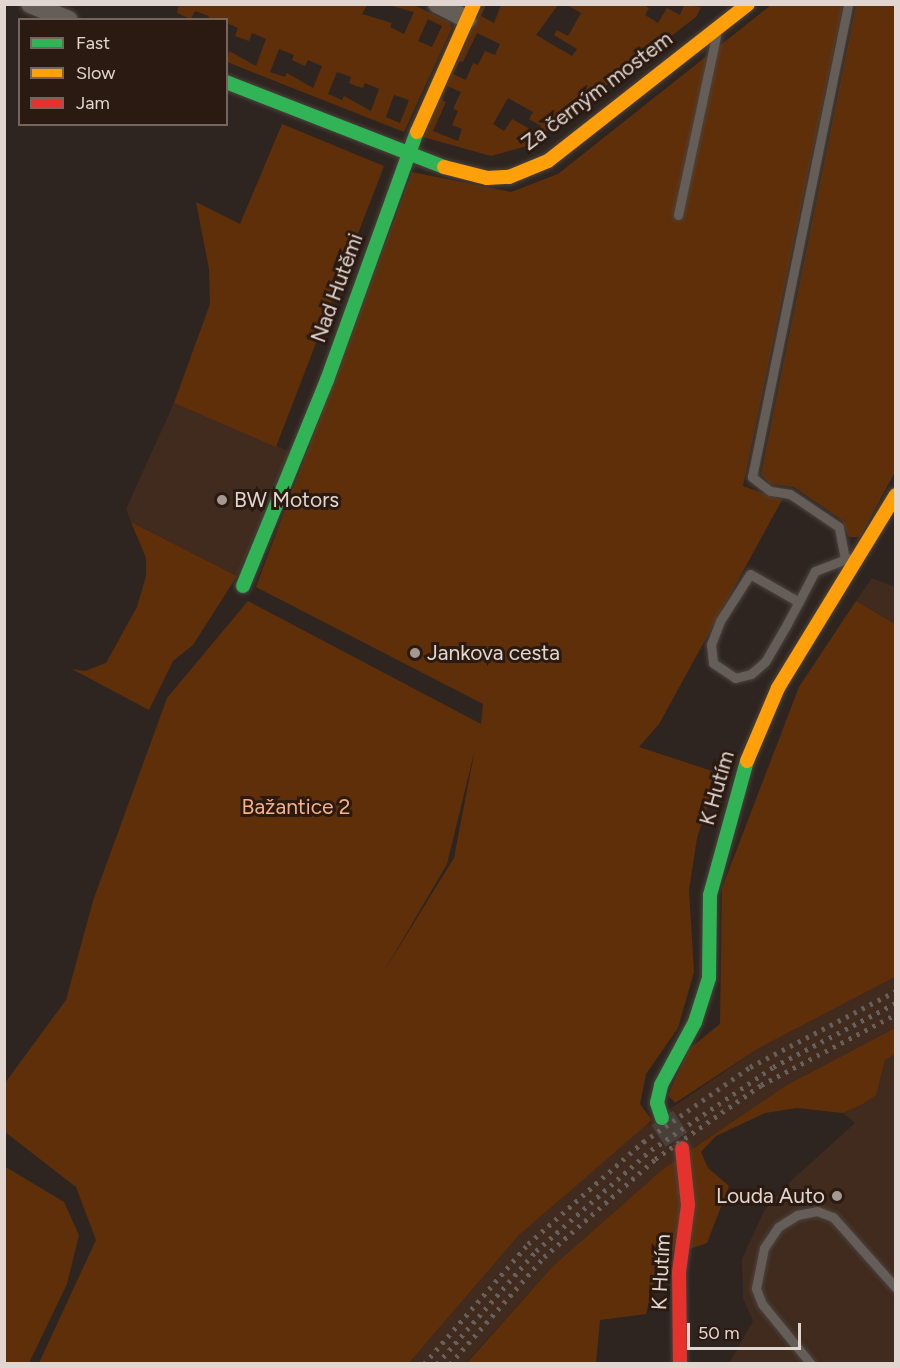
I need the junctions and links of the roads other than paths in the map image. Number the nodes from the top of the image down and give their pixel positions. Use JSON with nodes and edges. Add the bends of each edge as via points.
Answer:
{"nodes":[{"id":1,"x":30,"y":4,"type":"edge"},
{"id":2,"x":437,"y":4,"type":"edge"},
{"id":3,"x":748,"y":4,"type":"edge"},
{"id":4,"x":848,"y":4,"type":"edge"},
{"id":5,"x":470,"y":12,"type":"edge"},
{"id":6,"x":721,"y":17,"type":"edge"},
{"id":7,"x":64,"y":18,"type":"edge"},
{"id":8,"x":228,"y":83,"type":"edge"},
{"id":9,"x":407,"y":155,"type":"junction"},
{"id":10,"x":678,"y":215,"type":"dead end"},
{"id":11,"x":896,"y":495,"type":"edge"},
{"id":12,"x":862,"y":555,"type":"junction"},
{"id":13,"x":846,"y":559,"type":"junction"},
{"id":14,"x":243,"y":586,"type":"dead end"},
{"id":15,"x":799,"y":602,"type":"junction"},
{"id":16,"x":662,"y":1118,"type":"tunnel mouth"},
{"id":17,"x":682,"y":1148,"type":"tunnel mouth"},
{"id":18,"x":896,"y":1288,"type":"edge"},
{"id":19,"x":680,"y":1364,"type":"edge"},
{"id":20,"x":811,"y":1364,"type":"edge"}],
"edges":[{"from":1,"to":7,"type":"street"},
{"from":2,"to":5,"type":"street"},
{"from":3,"to":6,"type":"street","name":"Za černým mostem"},
{"from":4,"to":13,"type":"lane","via":[[752,477],[770,492],[790,494],[839,527]]},
{"from":5,"to":9,"type":"street","name":"Nad Hutěmi"},
{"from":6,"to":9,"type":"street","name":"Za černým mostem","via":[[548,161],[526,173],[487,178]]},
{"from":6,"to":10,"type":"lane"},
{"from":8,"to":9,"type":"street","name":"Za černým mostem"},
{"from":9,"to":14,"type":"street","name":"Nad Hutěmi","via":[[327,380]]},
{"from":11,"to":12,"type":"street","name":"K Hutím"},
{"from":12,"to":13,"type":"lane"},
{"from":12,"to":16,"type":"street","name":"K Hutím","via":[[778,688],[751,744],[710,895],[709,978],[695,1022],[661,1085],[657,1103]]},
{"from":13,"to":15,"type":"lane","via":[[815,571]]},
{"from":15,"to":15,"type":"lane","via":[[765,662],[752,674],[735,678],[713,663],[711,644],[720,621],[750,574]]},
{"from":17,"to":19,"type":"street","name":"K Hutím","via":[[688,1205],[679,1272]]},
{"from":18,"to":20,"type":"lane","via":[[833,1217],[817,1211],[797,1215],[778,1227],[764,1248],[756,1288],[762,1304]]}]}
